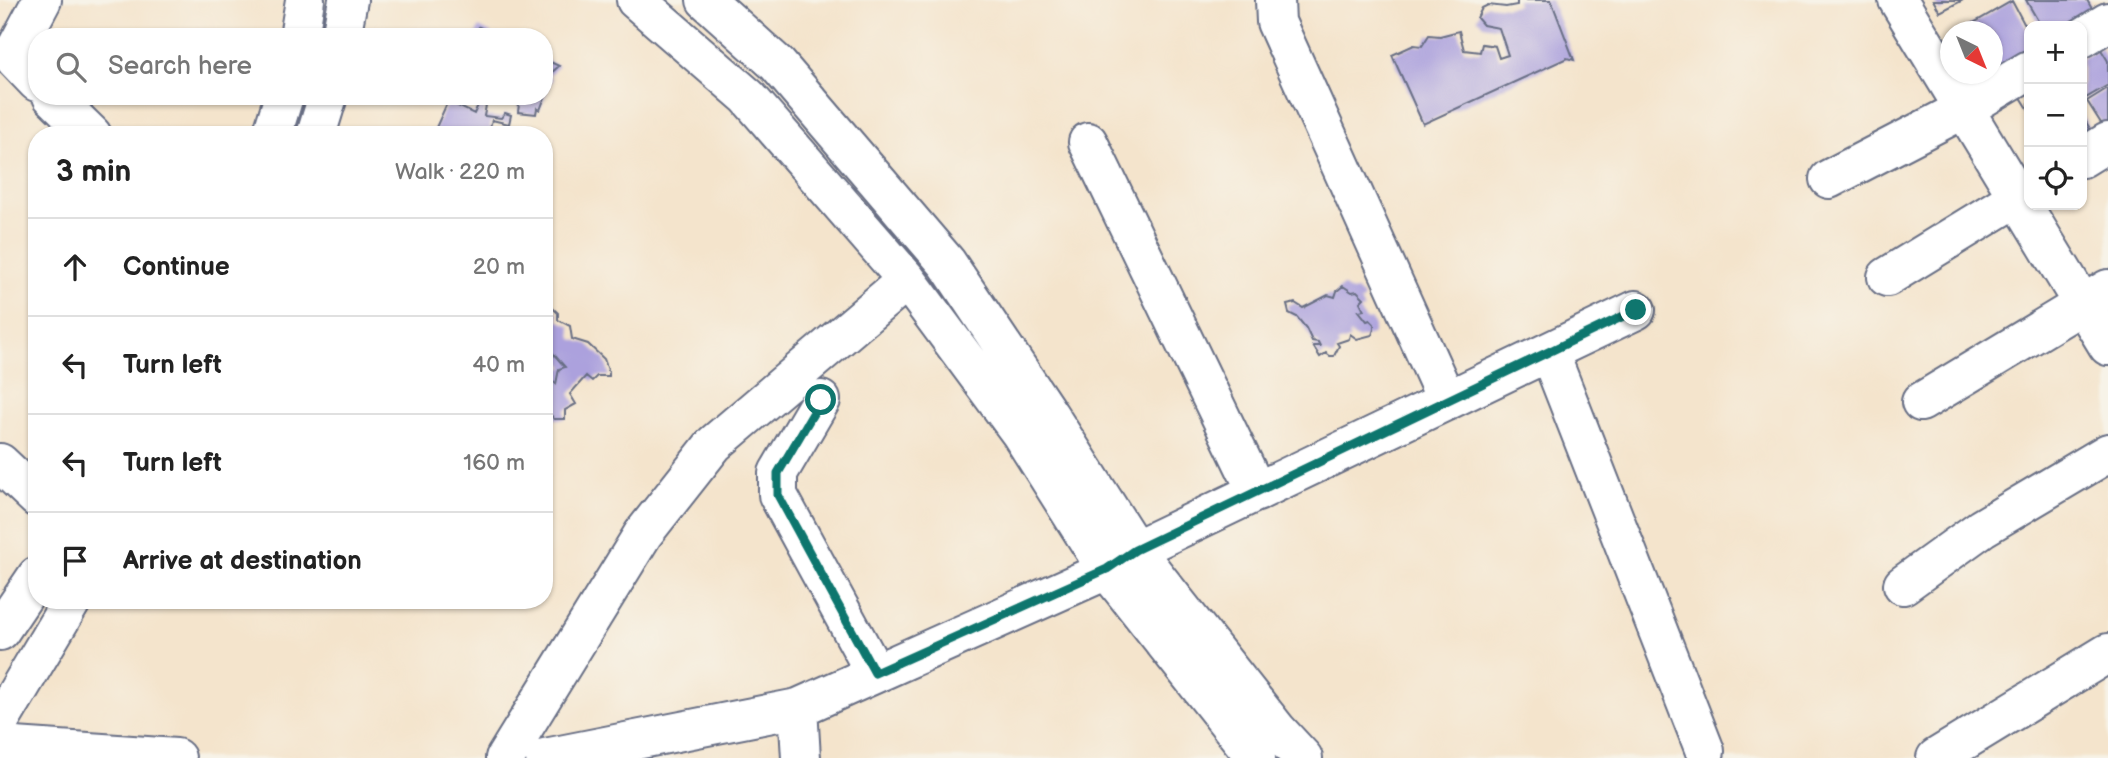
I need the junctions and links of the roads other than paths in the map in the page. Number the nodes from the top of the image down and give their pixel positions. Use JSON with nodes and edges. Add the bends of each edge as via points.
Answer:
{"nodes":[{"id":1,"x":42,"y":0,"type":"edge"},
{"id":2,"x":305,"y":0,"type":"edge"},
{"id":3,"x":348,"y":0,"type":"edge"},
{"id":4,"x":636,"y":0,"type":"edge"},
{"id":5,"x":706,"y":0,"type":"edge"},
{"id":6,"x":1275,"y":0,"type":"edge"},
{"id":7,"x":1898,"y":0,"type":"edge"},
{"id":8,"x":2108,"y":22,"type":"edge"},
{"id":9,"x":300,"y":28,"type":"edge"},
{"id":10,"x":343,"y":28,"type":"edge"},
{"id":11,"x":2087,"y":35,"type":"edge"},
{"id":12,"x":2024,"y":72,"type":"edge"},
{"id":13,"x":28,"y":73,"type":"edge"},
{"id":14,"x":61,"y":105,"type":"edge"},
{"id":15,"x":281,"y":105,"type":"edge"},
{"id":16,"x":325,"y":105,"type":"edge"},
{"id":17,"x":1964,"y":109,"type":"junction"},
{"id":18,"x":83,"y":126,"type":"edge"},
{"id":19,"x":275,"y":126,"type":"edge"},
{"id":20,"x":319,"y":126,"type":"edge"},
{"id":21,"x":1088,"y":142,"type":"dead end"},
{"id":22,"x":2108,"y":142,"type":"edge"},
{"id":23,"x":2087,"y":156,"type":"edge"},
{"id":24,"x":1829,"y":179,"type":"dead end"},
{"id":25,"x":2024,"y":194,"type":"edge"},
{"id":26,"x":2035,"y":210,"type":"edge"},
{"id":27,"x":1887,"y":277,"type":"dead end"},
{"id":28,"x":907,"y":279,"type":"junction"},
{"id":29,"x":2095,"y":297,"type":"edge"},
{"id":30,"x":1636,"y":310,"type":"dead end"},
{"id":31,"x":2108,"y":346,"type":"edge"},
{"id":32,"x":1549,"y":352,"type":"junction"},
{"id":33,"x":821,"y":400,"type":"dead end"},
{"id":34,"x":1447,"y":401,"type":"junction"},
{"id":35,"x":1921,"y":402,"type":"dead end"},
{"id":36,"x":2108,"y":453,"type":"edge"},
{"id":37,"x":0,"y":463,"type":"edge"},
{"id":38,"x":28,"y":489,"type":"edge"},
{"id":39,"x":1257,"y":492,"type":"junction"},
{"id":40,"x":1121,"y":560,"type":"junction"},
{"id":41,"x":1903,"y":585,"type":"dead end"},
{"id":42,"x":28,"y":590,"type":"edge"},
{"id":43,"x":67,"y":609,"type":"edge"},
{"id":44,"x":0,"y":632,"type":"edge"},
{"id":45,"x":2108,"y":653,"type":"edge"},
{"id":46,"x":875,"y":673,"type":"junction"},
{"id":47,"x":798,"y":708,"type":"junction"},
{"id":48,"x":0,"y":722,"type":"edge"},
{"id":49,"x":0,"y":746,"type":"edge"},
{"id":50,"x":1704,"y":751,"type":"dead end"},
{"id":51,"x":176,"y":758,"type":"edge"},
{"id":52,"x":505,"y":758,"type":"edge"},
{"id":53,"x":545,"y":758,"type":"edge"},
{"id":54,"x":801,"y":758,"type":"edge"},
{"id":55,"x":1256,"y":758,"type":"edge"},
{"id":56,"x":1303,"y":758,"type":"edge"},
{"id":57,"x":1936,"y":758,"type":"edge"}],
"edges":[{"from":1,"to":13,"type":"street","via":[[17,47],[15,59]]},
{"from":2,"to":9,"type":"street"},
{"from":3,"to":10,"type":"street"},
{"from":4,"to":28,"type":"street","via":[[748,97]]},
{"from":5,"to":40,"type":"street","via":[[778,64],[947,264],[1049,415]]},
{"from":6,"to":34,"type":"street","via":[[1276,22]]},
{"from":7,"to":17,"type":"street"},
{"from":8,"to":11,"type":"street"},
{"from":12,"to":17,"type":"street"},
{"from":14,"to":18,"type":"street"},
{"from":15,"to":19,"type":"street"},
{"from":16,"to":20,"type":"street"},
{"from":17,"to":24,"type":"street"},
{"from":17,"to":25,"type":"street"},
{"from":21,"to":39,"type":"street"},
{"from":22,"to":23,"type":"street"},
{"from":25,"to":27,"type":"street"},
{"from":26,"to":29,"type":"street"},
{"from":28,"to":40,"type":"street"},
{"from":28,"to":52,"type":"street","via":[[713,444],[643,534]]},
{"from":29,"to":31,"type":"street"},
{"from":29,"to":35,"type":"street"},
{"from":30,"to":32,"type":"street"},
{"from":32,"to":34,"type":"street"},
{"from":32,"to":50,"type":"street"},
{"from":33,"to":46,"type":"street","via":[[778,473],[778,495]]},
{"from":34,"to":39,"type":"street"},
{"from":36,"to":41,"type":"street","via":[[1982,528]]},
{"from":37,"to":38,"type":"street"},
{"from":39,"to":40,"type":"street"},
{"from":40,"to":46,"type":"street"},
{"from":40,"to":55,"type":"street"},
{"from":40,"to":56,"type":"street"},
{"from":42,"to":44,"type":"street"},
{"from":43,"to":48,"type":"street"},
{"from":45,"to":57,"type":"street"},
{"from":46,"to":47,"type":"street"},
{"from":47,"to":53,"type":"street"},
{"from":47,"to":54,"type":"street"},
{"from":49,"to":51,"type":"street"}]}
